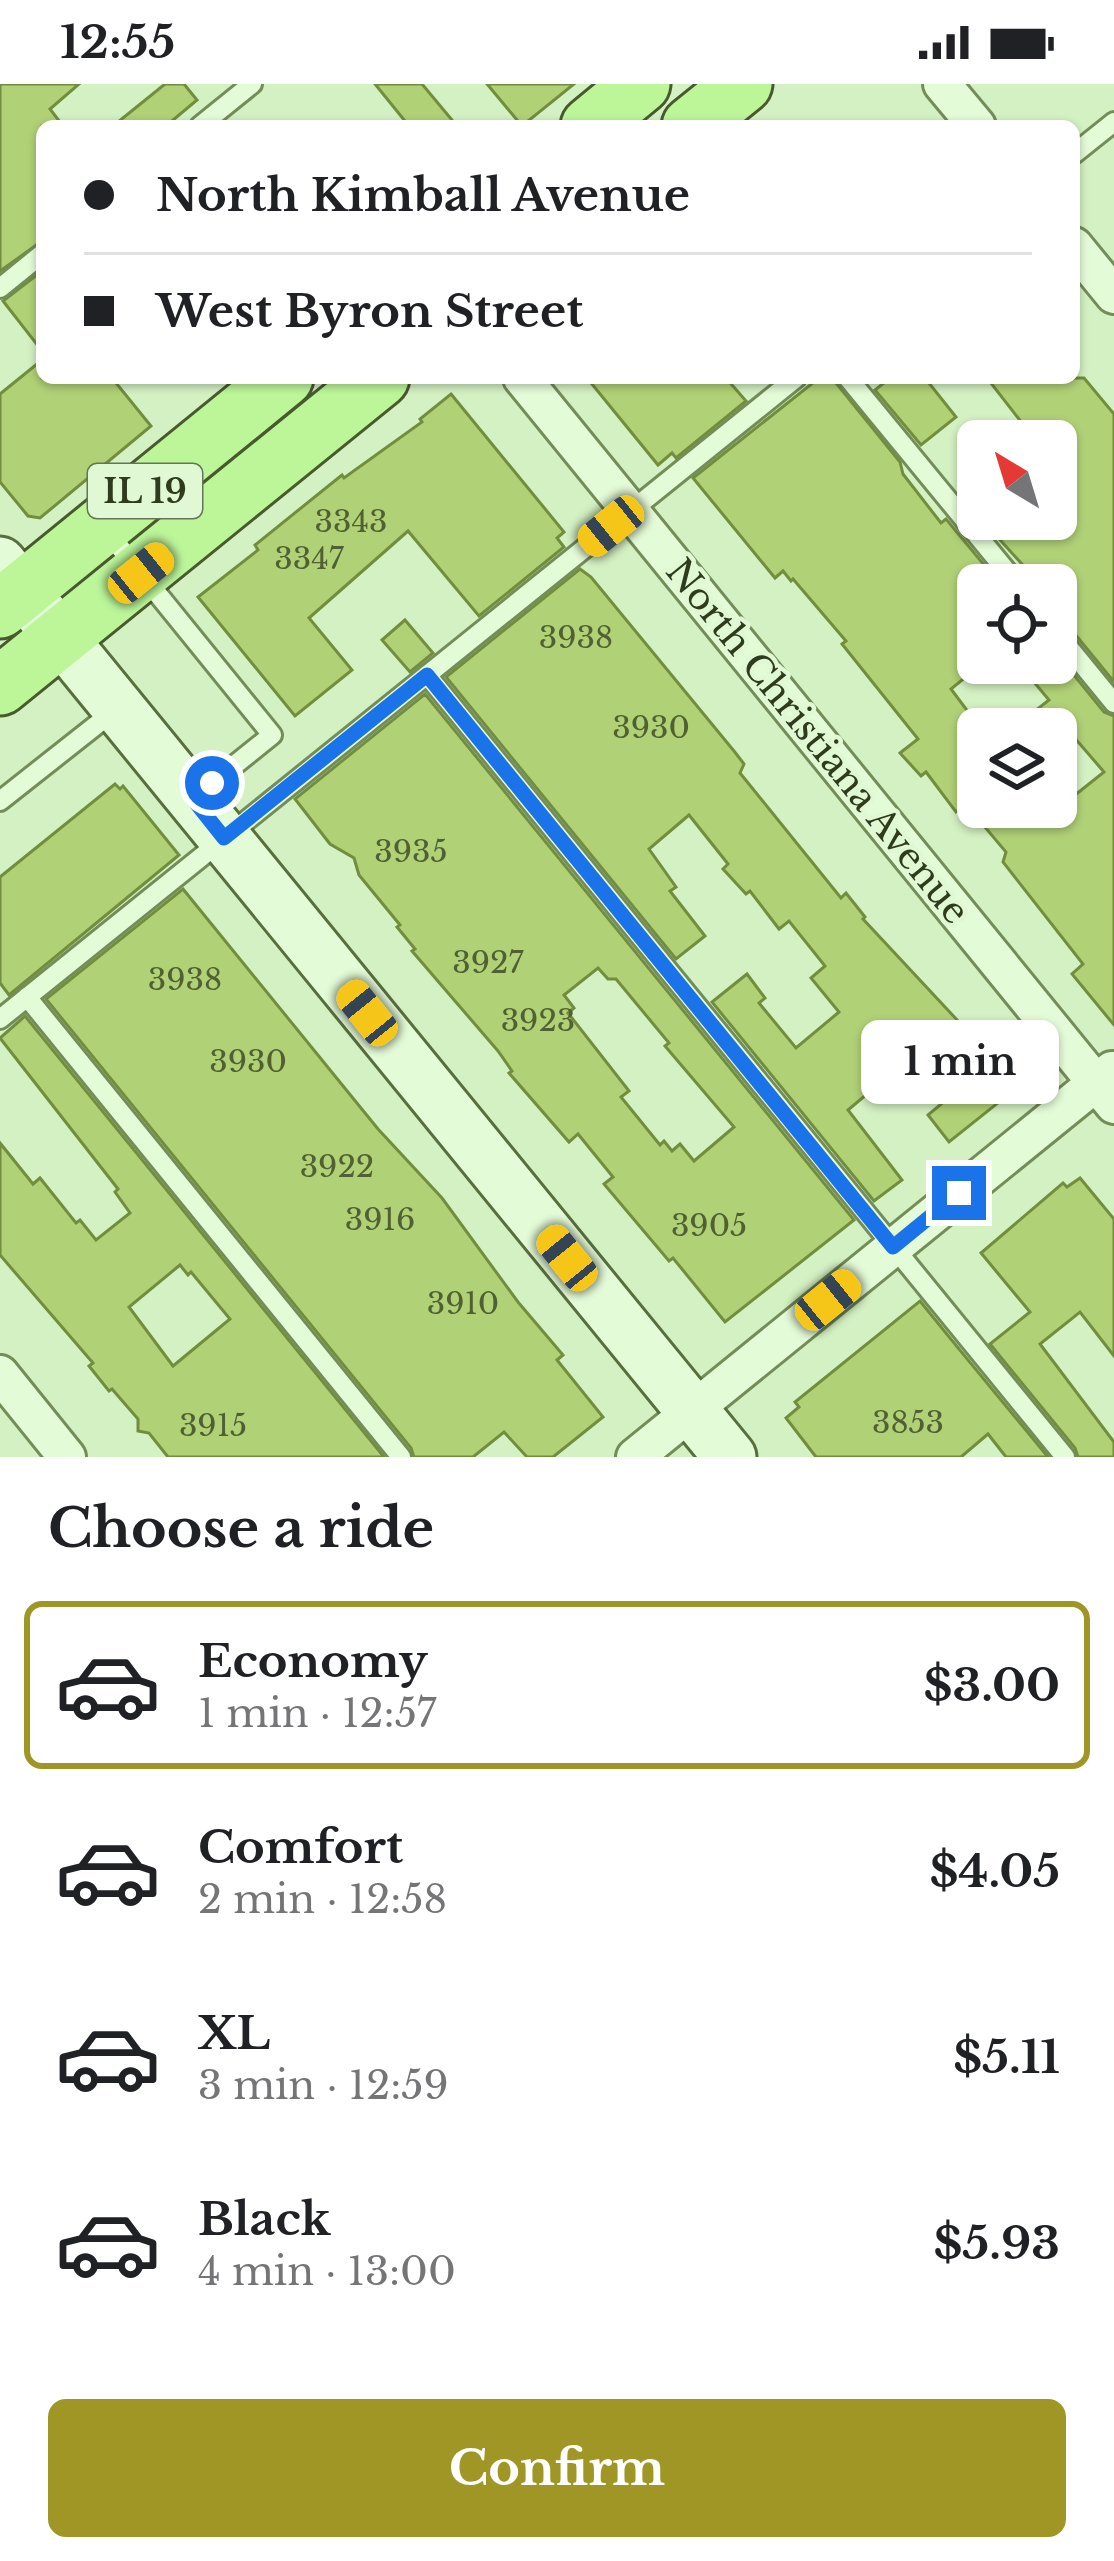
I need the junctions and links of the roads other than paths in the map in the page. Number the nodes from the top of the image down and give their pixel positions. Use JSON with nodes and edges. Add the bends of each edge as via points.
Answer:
{"nodes":[{"id":1,"x":251,"y":84,"type":"edge"},
{"id":2,"x":641,"y":84,"type":"edge"},
{"id":3,"x":743,"y":84,"type":"edge"},
{"id":4,"x":942,"y":84,"type":"edge"},
{"id":5,"x":207,"y":120,"type":"edge"},
{"id":6,"x":597,"y":120,"type":"edge"},
{"id":7,"x":698,"y":120,"type":"edge"},
{"id":8,"x":972,"y":120,"type":"edge"},
{"id":9,"x":1114,"y":122,"type":"edge"},
{"id":10,"x":1080,"y":149,"type":"edge"},
{"id":11,"x":1080,"y":252,"type":"edge"},
{"id":12,"x":36,"y":259,"type":"edge"},
{"id":13,"x":0,"y":288,"type":"edge"},
{"id":14,"x":1114,"y":295,"type":"edge"},
{"id":15,"x":277,"y":384,"type":"edge"},
{"id":16,"x":373,"y":384,"type":"edge"},
{"id":17,"x":527,"y":384,"type":"edge"},
{"id":18,"x":789,"y":384,"type":"edge"},
{"id":19,"x":853,"y":384,"type":"edge"},
{"id":20,"x":630,"y":511,"type":"junction"},
{"id":21,"x":102,"y":525,"type":"junction"},
{"id":22,"x":1001,"y":564,"type":"edge"},
{"id":23,"x":141,"y":573,"type":"junction"},
{"id":24,"x":8,"y":587,"type":"edge"},
{"id":25,"x":61,"y":637,"type":"junction"},
{"id":26,"x":1077,"y":658,"type":"edge"},
{"id":27,"x":427,"y":675,"type":"junction"},
{"id":28,"x":0,"y":686,"type":"edge"},
{"id":29,"x":1114,"y":703,"type":"edge"},
{"id":30,"x":118,"y":708,"type":"junction"},
{"id":31,"x":0,"y":801,"type":"edge"},
{"id":32,"x":208,"y":818,"type":"junction"},
{"id":33,"x":27,"y":997,"type":"junction"},
{"id":34,"x":0,"y":1018,"type":"edge"},
{"id":35,"x":1108,"y":1085,"type":"edge"},
{"id":36,"x":893,"y":1247,"type":"junction"},
{"id":37,"x":0,"y":1374,"type":"edge"},
{"id":38,"x":692,"y":1410,"type":"junction"},
{"id":39,"x":67,"y":1457,"type":"edge"},
{"id":40,"x":400,"y":1457,"type":"edge"},
{"id":41,"x":635,"y":1457,"type":"edge"},
{"id":42,"x":730,"y":1457,"type":"edge"},
{"id":43,"x":1065,"y":1457,"type":"edge"}],
"edges":[{"from":1,"to":5,"type":"lane"},
{"from":2,"to":6,"type":"main road"},
{"from":3,"to":7,"type":"main road"},
{"from":4,"to":8,"type":"street"},
{"from":9,"to":10,"type":"lane"},
{"from":11,"to":14,"type":"street"},
{"from":12,"to":13,"type":"lane"},
{"from":15,"to":21,"type":"main road","number":"IL 19"},
{"from":16,"to":23,"type":"main road","number":"IL 19"},
{"from":17,"to":20,"type":"street","name":"North Christiana Avenue"},
{"from":18,"to":20,"type":"lane"},
{"from":19,"to":22,"type":"lane"},
{"from":20,"to":27,"type":"lane"},
{"from":20,"to":35,"type":"street","name":"North Christiana Avenue"},
{"from":21,"to":23,"type":"lane"},
{"from":21,"to":24,"type":"main road","number":"IL 19"},
{"from":23,"to":25,"type":"main road","number":"IL 19"},
{"from":23,"to":32,"type":"lane","via":[[272,734]]},
{"from":24,"to":25,"type":"street"},
{"from":25,"to":28,"type":"main road","number":"IL 19"},
{"from":25,"to":30,"type":"street"},
{"from":26,"to":29,"type":"lane"},
{"from":27,"to":32,"type":"lane"},
{"from":27,"to":36,"type":"lane"},
{"from":30,"to":31,"type":"lane"},
{"from":30,"to":32,"type":"street"},
{"from":32,"to":33,"type":"lane"},
{"from":32,"to":38,"type":"street"},
{"from":33,"to":34,"type":"lane"},
{"from":33,"to":40,"type":"lane"},
{"from":35,"to":36,"type":"street"},
{"from":36,"to":38,"type":"street"},
{"from":36,"to":43,"type":"lane"},
{"from":37,"to":39,"type":"street"},
{"from":38,"to":41,"type":"street"},
{"from":38,"to":42,"type":"street"}]}
